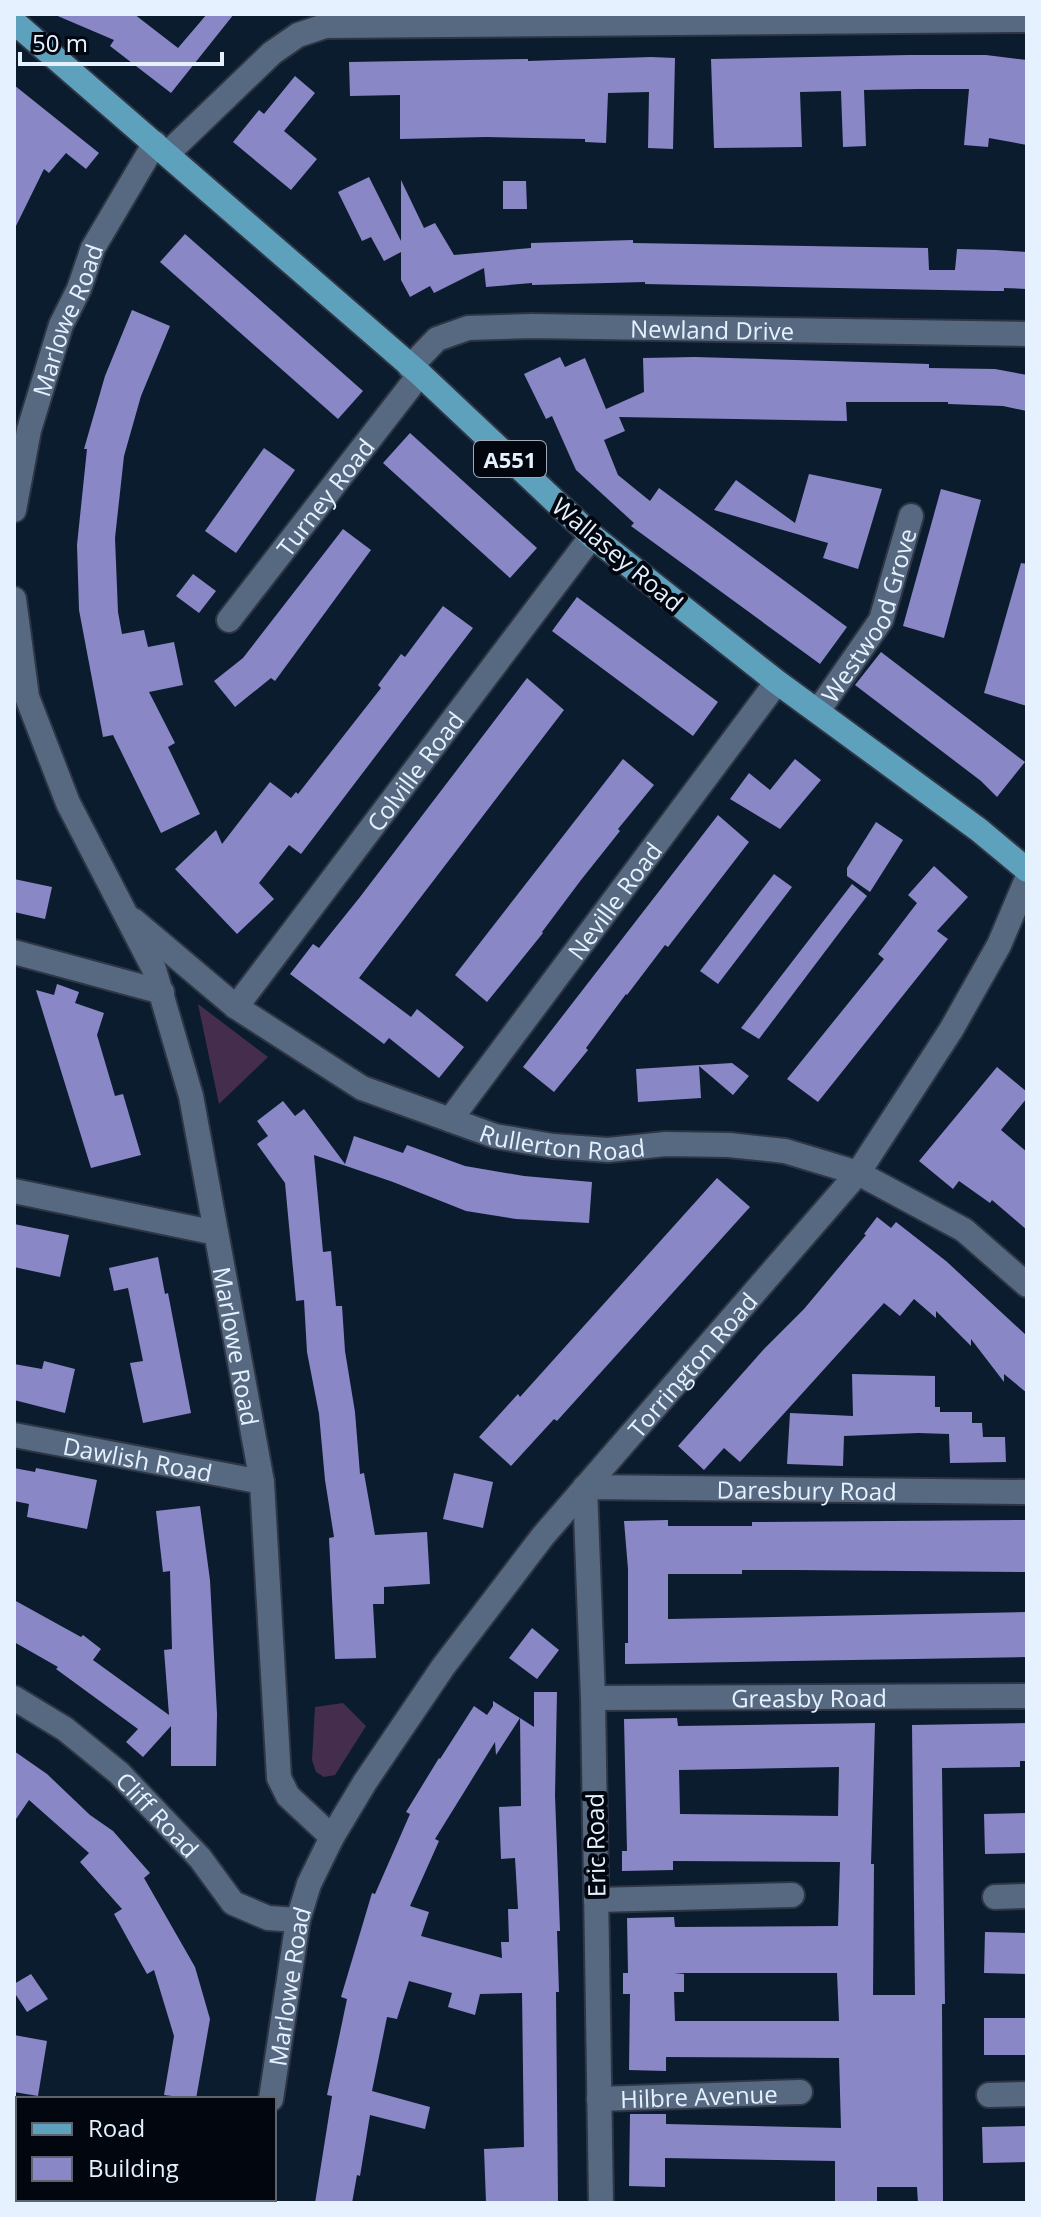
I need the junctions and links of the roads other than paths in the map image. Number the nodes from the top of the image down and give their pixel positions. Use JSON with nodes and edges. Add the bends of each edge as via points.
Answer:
{"nodes":[{"id":1,"x":1027,"y":20,"type":"edge"},
{"id":2,"x":14,"y":22,"type":"edge"},
{"id":3,"x":162,"y":148,"type":"junction"},
{"id":4,"x":1027,"y":334,"type":"edge"},
{"id":5,"x":415,"y":371,"type":"junction"},
{"id":6,"x":14,"y":510,"type":"edge"},
{"id":7,"x":911,"y":516,"type":"dead end"},
{"id":8,"x":592,"y":536,"type":"junction"},
{"id":9,"x":14,"y":599,"type":"edge"},
{"id":10,"x":229,"y":620,"type":"dead end"},
{"id":11,"x":777,"y":682,"type":"junction"},
{"id":12,"x":20,"y":696,"type":"edge"},
{"id":13,"x":818,"y":711,"type":"junction"},
{"id":14,"x":1027,"y":870,"type":"edge"},
{"id":15,"x":1027,"y":879,"type":"edge"},
{"id":16,"x":126,"y":913,"type":"junction"},
{"id":17,"x":14,"y":952,"type":"edge"},
{"id":18,"x":162,"y":992,"type":"junction"},
{"id":19,"x":236,"y":1007,"type":"junction"},
{"id":20,"x":450,"y":1120,"type":"junction"},
{"id":21,"x":858,"y":1173,"type":"junction"},
{"id":22,"x":14,"y":1191,"type":"edge"},
{"id":23,"x":216,"y":1233,"type":"junction"},
{"id":24,"x":1027,"y":1285,"type":"edge"},
{"id":25,"x":14,"y":1435,"type":"edge"},
{"id":26,"x":262,"y":1482,"type":"junction"},
{"id":27,"x":585,"y":1487,"type":"junction"},
{"id":28,"x":1027,"y":1492,"type":"edge"},
{"id":29,"x":1027,"y":1696,"type":"edge"},
{"id":30,"x":14,"y":1698,"type":"edge"},
{"id":31,"x":593,"y":1698,"type":"junction"},
{"id":32,"x":332,"y":1837,"type":"junction"},
{"id":33,"x":792,"y":1895,"type":"dead end"},
{"id":34,"x":1027,"y":1896,"type":"edge"},
{"id":35,"x":995,"y":1897,"type":"dead end"},
{"id":36,"x":596,"y":1900,"type":"junction"},
{"id":37,"x":298,"y":1920,"type":"junction"},
{"id":38,"x":800,"y":2092,"type":"dead end"},
{"id":39,"x":1027,"y":2094,"type":"edge"},
{"id":40,"x":989,"y":2095,"type":"dead end"},
{"id":41,"x":271,"y":2097,"type":"edge"},
{"id":42,"x":599,"y":2099,"type":"junction"},
{"id":43,"x":601,"y":2203,"type":"edge"}],
"edges":[{"from":1,"to":3,"type":"street","name":"Marlowe Road","via":[[325,26],[298,35],[272,53]]},
{"from":2,"to":3,"type":"main road","name":"Wallasey Road","number":"A551"},
{"from":3,"to":5,"type":"main road","name":"Wallasey Road","number":"A551"},
{"from":3,"to":6,"type":"street","name":"Marlowe Road","via":[[93,248],[61,325],[29,430]]},
{"from":4,"to":5,"type":"street","name":"Newland Drive","via":[[468,328],[437,339]]},
{"from":5,"to":8,"type":"main road","name":"Wallasey Road","number":"A551"},
{"from":5,"to":10,"type":"street","name":"Turney Road"},
{"from":7,"to":13,"type":"street","name":"Westwood Grove","via":[[881,620]]},
{"from":8,"to":11,"type":"main road","name":"Wallasey Road","number":"A551"},
{"from":8,"to":19,"type":"street","name":"Colville Road"},
{"from":9,"to":12,"type":"street","name":"Marlowe Road"},
{"from":11,"to":13,"type":"main road","name":"Wallasey Road","number":"A551"},
{"from":11,"to":20,"type":"street","name":"Neville Road"},
{"from":12,"to":16,"type":"street","name":"Marlowe Road"},
{"from":13,"to":14,"type":"main road","name":"Wallasey Road","number":"A551"},
{"from":15,"to":21,"type":"street","name":"Torrington Road","via":[[999,945],[951,1030]]},
{"from":16,"to":18,"type":"street","name":"Marlowe Road"},
{"from":16,"to":19,"type":"street","name":"Rullerton Road"},
{"from":17,"to":18,"type":"street"},
{"from":18,"to":23,"type":"street","name":"Marlowe Road","via":[[191,1096]]},
{"from":19,"to":20,"type":"street","name":"Rullerton Road","via":[[362,1088]]},
{"from":20,"to":21,"type":"street","name":"Rullerton Road","via":[[495,1136],[553,1146],[608,1150],[729,1145],[785,1151]]},
{"from":21,"to":24,"type":"street","name":"Rullerton Road","via":[[964,1230]]},
{"from":21,"to":27,"type":"street","name":"Torrington Road"},
{"from":22,"to":23,"type":"street"},
{"from":23,"to":26,"type":"street","name":"Marlowe Road"},
{"from":25,"to":26,"type":"street","name":"Dawlish Road"},
{"from":26,"to":32,"type":"street","name":"Marlowe Road","via":[[279,1778],[288,1796]]},
{"from":27,"to":28,"type":"street","name":"Daresbury Road"},
{"from":27,"to":31,"type":"street","name":"Eric Road"},
{"from":27,"to":32,"type":"street","name":"Torrington Road","via":[[443,1667]]},
{"from":29,"to":31,"type":"street","name":"Greasby Road"},
{"from":30,"to":37,"type":"street","name":"Cliff Road","via":[[65,1729],[119,1773],[200,1858],[233,1903],[268,1918]]},
{"from":31,"to":36,"type":"street","name":"Eric Road"},
{"from":32,"to":37,"type":"street","name":"Marlowe Road"},
{"from":33,"to":36,"type":"street"},
{"from":34,"to":35,"type":"street"},
{"from":36,"to":42,"type":"street","name":"Eric Road"},
{"from":37,"to":41,"type":"street","name":"Marlowe Road"},
{"from":38,"to":42,"type":"street","name":"Hilbre Avenue"},
{"from":39,"to":40,"type":"street"},
{"from":42,"to":43,"type":"street","name":"Eric Road"}]}
